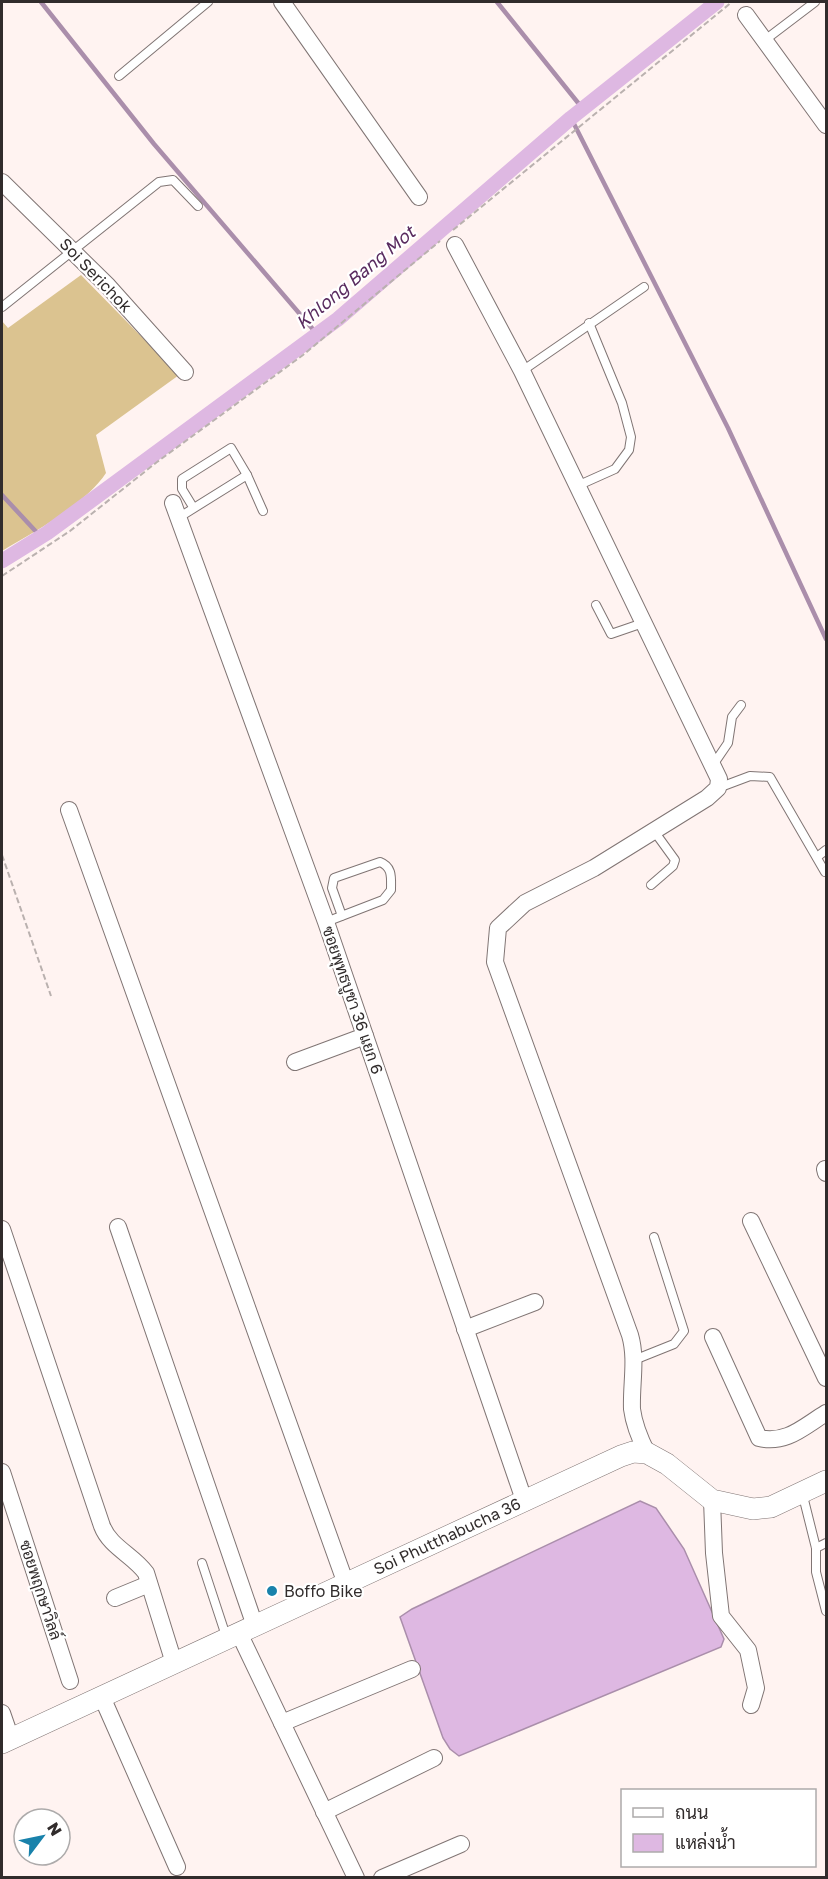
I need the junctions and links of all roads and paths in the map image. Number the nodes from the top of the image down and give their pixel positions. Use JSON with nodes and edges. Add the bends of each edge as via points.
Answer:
{"nodes":[{"id":1,"x":208,"y":2,"type":"edge"},
{"id":2,"x":282,"y":2,"type":"edge"},
{"id":3,"x":732,"y":2,"type":"edge"},
{"id":4,"x":815,"y":2,"type":"edge"},
{"id":5,"x":746,"y":15,"type":"dead end"},
{"id":6,"x":765,"y":40,"type":"junction"},
{"id":7,"x":119,"y":76,"type":"dead end"},
{"id":8,"x":826,"y":125,"type":"edge"},
{"id":9,"x":563,"y":139,"type":"dead end"},
{"id":10,"x":2,"y":182,"type":"edge"},
{"id":11,"x":419,"y":197,"type":"dead end"},
{"id":12,"x":198,"y":206,"type":"dead end"},
{"id":13,"x":455,"y":245,"type":"dead end"},
{"id":14,"x":73,"y":250,"type":"junction"},
{"id":15,"x":644,"y":287,"type":"dead end"},
{"id":16,"x":2,"y":307,"type":"edge"},
{"id":17,"x":589,"y":323,"type":"junction"},
{"id":18,"x":341,"y":324,"type":"dead end"},
{"id":19,"x":522,"y":371,"type":"junction"},
{"id":20,"x":185,"y":372,"type":"dead end"},
{"id":21,"x":247,"y":475,"type":"junction"},
{"id":22,"x":577,"y":486,"type":"junction"},
{"id":23,"x":193,"y":507,"type":"junction"},
{"id":24,"x":175,"y":510,"type":"joint"},
{"id":25,"x":263,"y":511,"type":"dead end"},
{"id":26,"x":2,"y":576,"type":"edge"},
{"id":27,"x":596,"y":605,"type":"dead end"},
{"id":28,"x":643,"y":623,"type":"junction"},
{"id":29,"x":741,"y":705,"type":"dead end"},
{"id":30,"x":713,"y":765,"type":"junction"},
{"id":31,"x":718,"y":788,"type":"junction"},
{"id":32,"x":69,"y":810,"type":"dead end"},
{"id":33,"x":654,"y":831,"type":"junction"},
{"id":34,"x":826,"y":850,"type":"edge"},
{"id":35,"x":2,"y":855,"type":"edge"},
{"id":36,"x":817,"y":856,"type":"junction"},
{"id":37,"x":825,"y":872,"type":"edge"},
{"id":38,"x":651,"y":885,"type":"dead end"},
{"id":39,"x":334,"y":919,"type":"junction"},
{"id":40,"x":51,"y":996,"type":"dead end"},
{"id":41,"x":365,"y":1036,"type":"junction"},
{"id":42,"x":295,"y":1062,"type":"dead end"},
{"id":43,"x":751,"y":1221,"type":"dead end"},
{"id":44,"x":118,"y":1227,"type":"dead end"},
{"id":45,"x":2,"y":1229,"type":"edge"},
{"id":46,"x":654,"y":1237,"type":"dead end"},
{"id":47,"x":535,"y":1302,"type":"dead end"},
{"id":48,"x":465,"y":1329,"type":"junction"},
{"id":49,"x":713,"y":1336,"type":"dead end"},
{"id":50,"x":819,"y":1344,"type":"edge"},
{"id":51,"x":634,"y":1360,"type":"junction"},
{"id":52,"x":826,"y":1378,"type":"edge"},
{"id":53,"x":826,"y":1413,"type":"edge"},
{"id":54,"x":647,"y":1453,"type":"junction"},
{"id":55,"x":2,"y":1472,"type":"edge"},
{"id":56,"x":826,"y":1481,"type":"edge"},
{"id":57,"x":802,"y":1492,"type":"junction"},
{"id":58,"x":524,"y":1500,"type":"junction"},
{"id":59,"x":712,"y":1500,"type":"junction"},
{"id":60,"x":6,"y":1501,"type":"edge"},
{"id":61,"x":826,"y":1543,"type":"edge"},
{"id":62,"x":816,"y":1548,"type":"junction"},
{"id":63,"x":202,"y":1563,"type":"dead end"},
{"id":64,"x":149,"y":1584,"type":"junction"},
{"id":65,"x":346,"y":1584,"type":"junction"},
{"id":66,"x":116,"y":1598,"type":"dead end"},
{"id":67,"x":826,"y":1611,"type":"edge"},
{"id":68,"x":240,"y":1633,"type":"junction"},
{"id":69,"x":174,"y":1663,"type":"junction"},
{"id":70,"x":412,"y":1669,"type":"dead end"},
{"id":71,"x":70,"y":1681,"type":"dead end"},
{"id":72,"x":102,"y":1696,"type":"junction"},
{"id":73,"x":751,"y":1705,"type":"dead end"},
{"id":74,"x":2,"y":1713,"type":"edge"},
{"id":75,"x":282,"y":1724,"type":"junction"},
{"id":76,"x":6,"y":1741,"type":"edge"},
{"id":77,"x":434,"y":1758,"type":"dead end"},
{"id":78,"x":324,"y":1812,"type":"junction"},
{"id":79,"x":461,"y":1844,"type":"dead end"},
{"id":80,"x":177,"y":1867,"type":"dead end"},
{"id":81,"x":356,"y":1878,"type":"edge"},
{"id":82,"x":382,"y":1878,"type":"edge"}],
"edges":[{"from":1,"to":7,"type":"lane"},
{"from":2,"to":11,"type":"street"},
{"from":3,"to":9,"type":"path"},
{"from":4,"to":6,"type":"lane"},
{"from":5,"to":6,"type":"street"},
{"from":6,"to":8,"type":"street"},
{"from":10,"to":14,"type":"street","name":"Soi Serichok"},
{"from":12,"to":14,"type":"lane","via":[[172,180],[159,182]]},
{"from":13,"to":19,"type":"street"},
{"from":14,"to":16,"type":"lane"},
{"from":14,"to":20,"type":"street","name":"Soi Serichok"},
{"from":15,"to":17,"type":"lane"},
{"from":17,"to":19,"type":"lane"},
{"from":17,"to":22,"type":"lane","via":[[622,403],[631,437],[629,450],[615,469]]},
{"from":18,"to":26,"type":"path","via":[[70,531]]},
{"from":19,"to":22,"type":"street"},
{"from":21,"to":23,"type":"lane"},
{"from":21,"to":23,"type":"lane","via":[[231,448],[182,479],[182,489]]},
{"from":21,"to":25,"type":"lane"},
{"from":22,"to":28,"type":"street"},
{"from":23,"to":24,"type":"lane"},
{"from":24,"to":39,"type":"street","name":"ซอยพุทธบูชา 36 แยก 6"},
{"from":27,"to":28,"type":"lane","via":[[611,634]]},
{"from":28,"to":30,"type":"street"},
{"from":29,"to":30,"type":"lane","via":[[732,717],[728,743]]},
{"from":30,"to":31,"type":"street"},
{"from":31,"to":33,"type":"street"},
{"from":31,"to":36,"type":"lane","via":[[750,776],[770,777]]},
{"from":32,"to":65,"type":"street"},
{"from":33,"to":38,"type":"lane","via":[[675,860],[674,866]]},
{"from":33,"to":51,"type":"street","via":[[594,868],[525,903],[498,928],[495,945],[495,962],[607,1268]]},
{"from":34,"to":36,"type":"lane"},
{"from":35,"to":40,"type":"path"},
{"from":36,"to":37,"type":"lane"},
{"from":39,"to":39,"type":"lane","via":[[390,894],[390,871],[385,864],[380,862],[334,878]]},
{"from":39,"to":41,"type":"street","name":"ซอยพุทธบูชา 36 แยก 6"},
{"from":41,"to":42,"type":"street"},
{"from":41,"to":48,"type":"street","name":"ซอยพุทธบูชา 36 แยก 6"},
{"from":43,"to":50,"type":"street"},
{"from":44,"to":68,"type":"street"},
{"from":45,"to":64,"type":"street","via":[[102,1526],[109,1540],[138,1562]]},
{"from":46,"to":51,"type":"lane","via":[[684,1331],[676,1343]]},
{"from":47,"to":48,"type":"street"},
{"from":48,"to":58,"type":"street","name":"ซอยพุทธบูชา 36 แยก 6"},
{"from":49,"to":53,"type":"street","via":[[759,1438],[774,1441],[791,1435]]},
{"from":50,"to":52,"type":"street"},
{"from":51,"to":54,"type":"street","via":[[632,1410],[636,1432]]},
{"from":54,"to":58,"type":"street","name":"Soi Phutthabucha 36","via":[[621,1456]]},
{"from":54,"to":59,"type":"street"},
{"from":55,"to":60,"type":"street","name":"ซอยพฤกษาวิลล์"},
{"from":56,"to":57,"type":"street"},
{"from":57,"to":59,"type":"street","via":[[771,1507],[753,1509]]},
{"from":57,"to":62,"type":"lane"},
{"from":58,"to":65,"type":"street","name":"Soi Phutthabucha 36"},
{"from":59,"to":73,"type":"street","via":[[721,1616],[748,1650],[756,1688]]},
{"from":60,"to":71,"type":"street","name":"ซอยพฤกษาวิลล์"},
{"from":61,"to":62,"type":"lane"},
{"from":62,"to":67,"type":"lane","via":[[816,1572]]},
{"from":63,"to":68,"type":"lane"},
{"from":64,"to":66,"type":"street"},
{"from":64,"to":69,"type":"street"},
{"from":65,"to":68,"type":"street","name":"Soi Phutthabucha 36"},
{"from":68,"to":69,"type":"street","name":"Soi Phutthabucha 36"},
{"from":68,"to":75,"type":"street"},
{"from":69,"to":72,"type":"street","name":"Soi Phutthabucha 36"},
{"from":70,"to":75,"type":"street"},
{"from":72,"to":76,"type":"street","name":"Soi Phutthabucha 36"},
{"from":72,"to":80,"type":"street"},
{"from":74,"to":76,"type":"street"},
{"from":75,"to":78,"type":"street"},
{"from":77,"to":78,"type":"street"},
{"from":78,"to":81,"type":"street"},
{"from":79,"to":82,"type":"street"}]}
